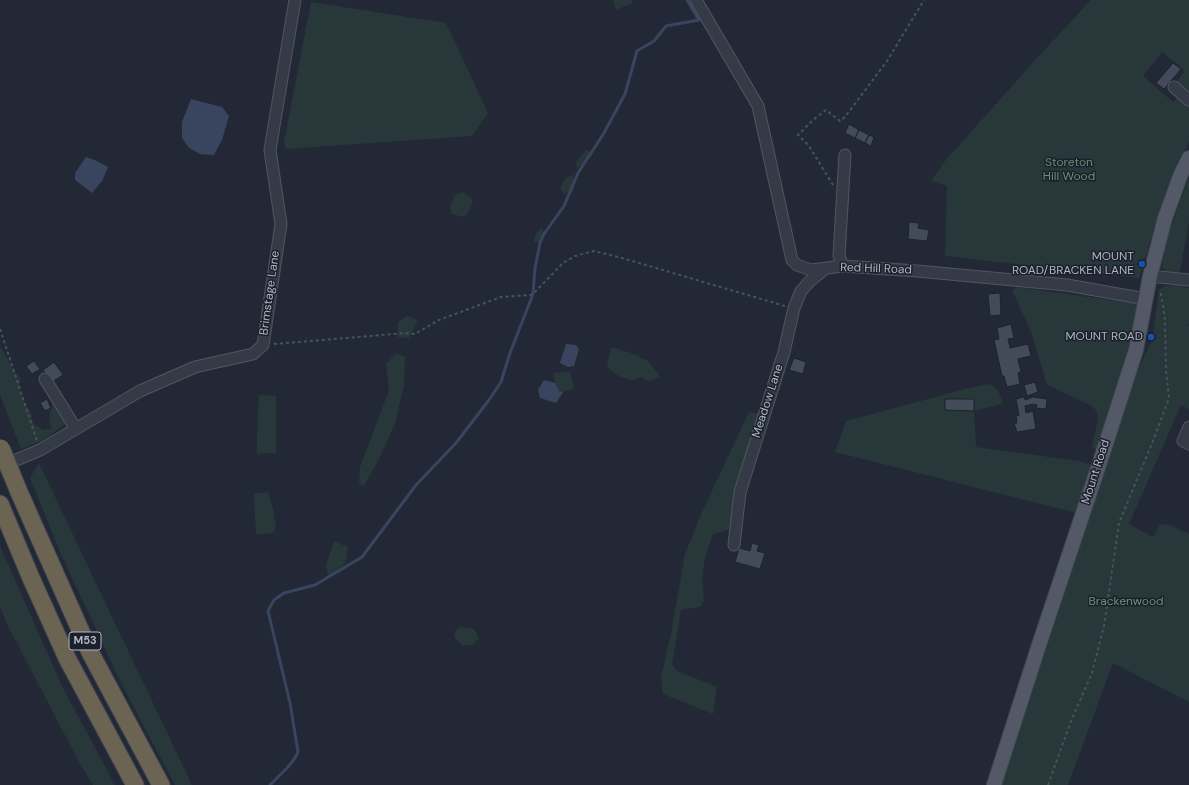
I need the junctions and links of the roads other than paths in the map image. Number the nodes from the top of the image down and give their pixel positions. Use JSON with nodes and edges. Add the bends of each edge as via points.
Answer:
{"nodes":[{"id":1,"x":295,"y":0,"type":"edge"},
{"id":2,"x":696,"y":0,"type":"edge"},
{"id":3,"x":1174,"y":87,"type":"dead end"},
{"id":4,"x":1189,"y":100,"type":"edge"},
{"id":5,"x":845,"y":155,"type":"dead end"},
{"id":6,"x":1189,"y":158,"type":"edge"},
{"id":7,"x":843,"y":266,"type":"junction"},
{"id":8,"x":825,"y":268,"type":"junction"},
{"id":9,"x":1150,"y":276,"type":"junction"},
{"id":10,"x":1189,"y":280,"type":"edge"},
{"id":11,"x":1146,"y":299,"type":"junction"},
{"id":12,"x":45,"y":379,"type":"dead end"},
{"id":13,"x":1189,"y":427,"type":"edge"},
{"id":14,"x":76,"y":429,"type":"junction"},
{"id":15,"x":1189,"y":444,"type":"edge"},
{"id":16,"x":0,"y":447,"type":"edge"},
{"id":17,"x":0,"y":466,"type":"edge"},
{"id":18,"x":0,"y":504,"type":"edge"},
{"id":19,"x":734,"y":545,"type":"dead end"},
{"id":20,"x":135,"y":785,"type":"edge"},
{"id":21,"x":161,"y":785,"type":"edge"},
{"id":22,"x":994,"y":785,"type":"edge"}],
"edges":[{"from":1,"to":14,"type":"street","name":"Brimstage Lane","via":[[270,150],[281,224],[263,345],[253,354],[195,367],[140,391]]},
{"from":2,"to":8,"type":"street","name":"Red Hill Road","via":[[758,106],[792,260],[797,265],[811,270]]},
{"from":3,"to":4,"type":"street"},
{"from":5,"to":7,"type":"street","via":[[839,256]]},
{"from":6,"to":9,"type":"main road","name":"Mount Road","via":[[1166,218]]},
{"from":7,"to":8,"type":"street","name":"Red Hill Road"},
{"from":7,"to":11,"type":"street","name":"Red Hill Road","via":[[1067,285]]},
{"from":8,"to":19,"type":"street","name":"Meadow Lane","via":[[801,291],[794,308],[784,352],[740,492]]},
{"from":9,"to":10,"type":"street"},
{"from":9,"to":11,"type":"main road","name":"Mount Road"},
{"from":11,"to":22,"type":"main road","name":"Mount Road","via":[[1136,350]]},
{"from":12,"to":14,"type":"street"},
{"from":13,"to":15,"type":"street","via":[[1183,441]]},
{"from":14,"to":17,"type":"street","name":"Brimstage Lane","via":[[40,450]]},
{"from":16,"to":21,"type":"highway","number":"M53","bridge":true,"via":[[90,652]]},
{"from":18,"to":20,"type":"highway","number":"M53","via":[[68,658]]}]}
